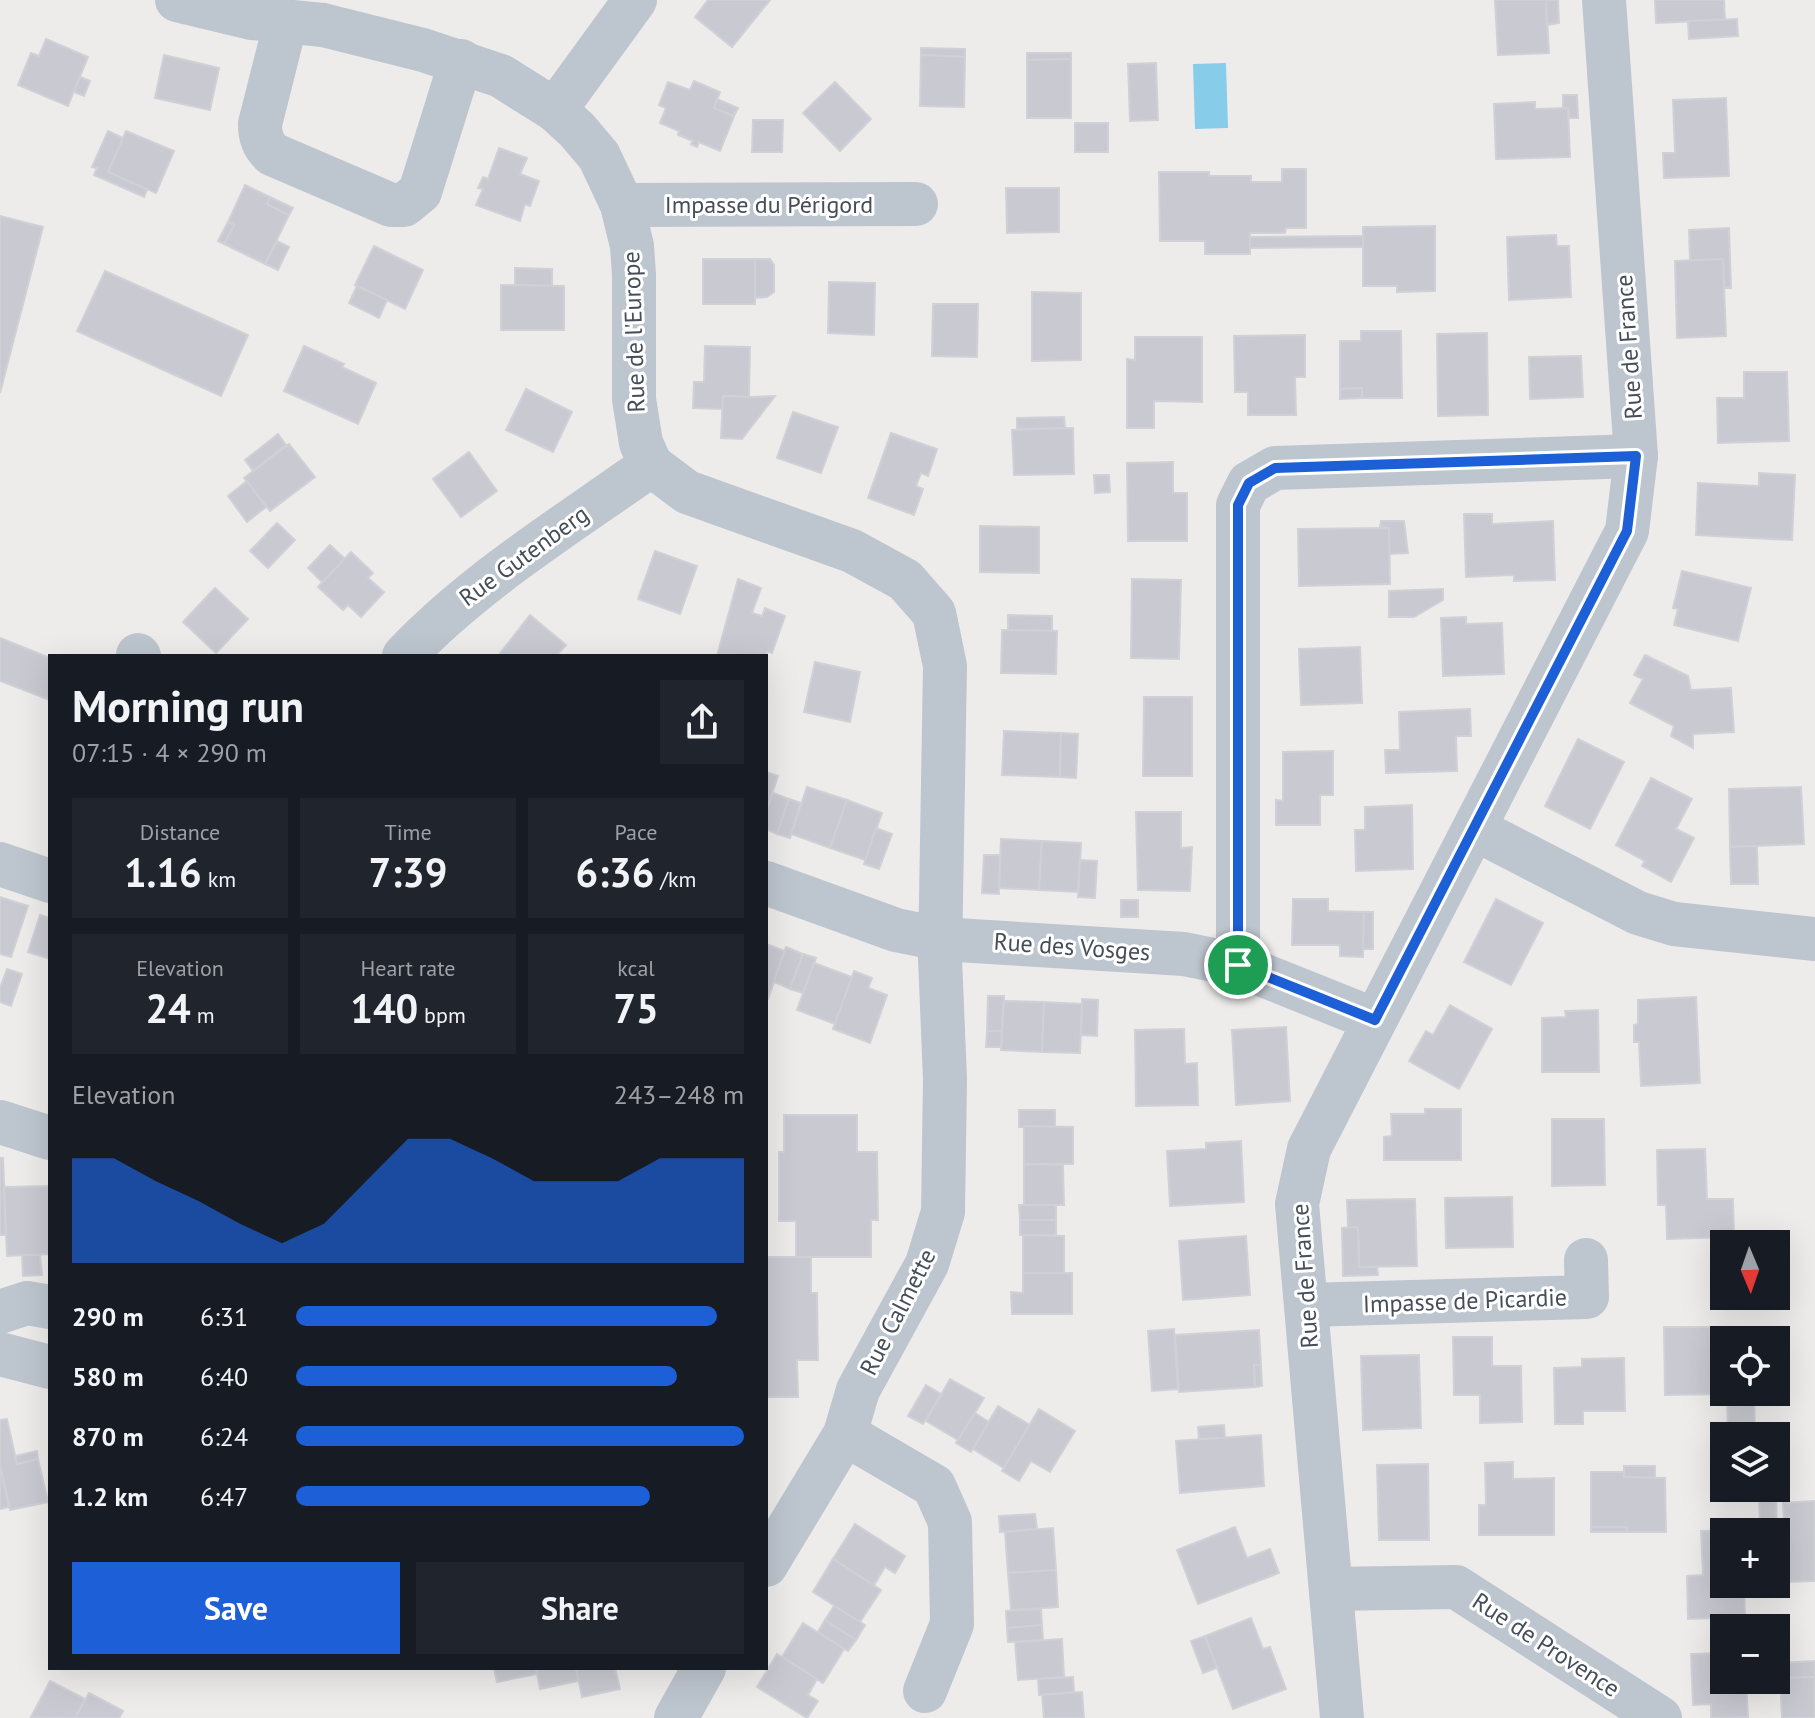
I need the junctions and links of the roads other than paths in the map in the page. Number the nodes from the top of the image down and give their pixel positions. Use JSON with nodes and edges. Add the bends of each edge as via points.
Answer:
{"nodes":[{"id":1,"x":177,"y":0,"type":"edge"},
{"id":2,"x":635,"y":0,"type":"edge"},
{"id":3,"x":1604,"y":0,"type":"edge"},
{"id":4,"x":286,"y":21,"type":"junction"},
{"id":5,"x":461,"y":61,"type":"junction"},
{"id":6,"x":555,"y":110,"type":"junction"},
{"id":7,"x":916,"y":204,"type":"dead end"},
{"id":8,"x":622,"y":205,"type":"junction"},
{"id":9,"x":1636,"y":456,"type":"junction"},
{"id":10,"x":651,"y":465,"type":"junction"},
{"id":11,"x":406,"y":654,"type":"edge"},
{"id":12,"x":1475,"y":829,"type":"junction"},
{"id":13,"x":0,"y":864,"type":"edge"},
{"id":14,"x":48,"y":880,"type":"edge"},
{"id":15,"x":768,"y":884,"type":"edge"},
{"id":16,"x":940,"y":939,"type":"junction"},
{"id":17,"x":1815,"y":939,"type":"edge"},
{"id":18,"x":1238,"y":965,"type":"junction"},
{"id":19,"x":1375,"y":1020,"type":"junction"},
{"id":20,"x":0,"y":1122,"type":"edge"},
{"id":21,"x":48,"y":1137,"type":"edge"},
{"id":22,"x":1586,"y":1260,"type":"dead end"},
{"id":23,"x":1306,"y":1305,"type":"junction"},
{"id":24,"x":48,"y":1307,"type":"edge"},
{"id":25,"x":0,"y":1312,"type":"edge"},
{"id":26,"x":0,"y":1354,"type":"edge"},
{"id":27,"x":48,"y":1366,"type":"edge"},
{"id":28,"x":845,"y":1434,"type":"junction"},
{"id":29,"x":768,"y":1562,"type":"edge"},
{"id":30,"x":1331,"y":1589,"type":"junction"},
{"id":31,"x":703,"y":1670,"type":"edge"},
{"id":32,"x":925,"y":1691,"type":"dead end"},
{"id":33,"x":676,"y":1718,"type":"edge"},
{"id":34,"x":1342,"y":1718,"type":"edge"},
{"id":35,"x":1660,"y":1718,"type":"edge"}],
"edges":[{"from":1,"to":4,"type":"street","name":"Rue de l'Europe"},
{"from":2,"to":6,"type":"street"},
{"from":3,"to":9,"type":"street","name":"Rue de France"},
{"from":4,"to":5,"type":"street","name":"Rue de l'Europe","via":[[323,25]]},
{"from":4,"to":5,"type":"street","via":[[260,124],[266,148],[391,205],[404,205],[420,192]]},
{"from":5,"to":6,"type":"street","name":"Rue de l'Europe","via":[[501,76]]},
{"from":6,"to":8,"type":"street","name":"Rue de l'Europe","via":[[599,156]]},
{"from":7,"to":8,"type":"street","name":"Impasse du Périgord"},
{"from":8,"to":10,"type":"street","name":"Rue de l'Europe","via":[[634,275],[634,399],[641,443]]},
{"from":9,"to":12,"type":"street","name":"Rue de France","via":[[1627,531]]},
{"from":9,"to":18,"type":"street","via":[[1275,468],[1249,483],[1238,505]]},
{"from":10,"to":11,"type":"street","name":"Rue Gutenberg","via":[[471,594]]},
{"from":10,"to":16,"type":"street","via":[[687,492],[852,551],[905,580],[934,613],[945,666]]},
{"from":12,"to":17,"type":"street","via":[[1638,913],[1674,924]]},
{"from":12,"to":19,"type":"street","name":"Rue de France"},
{"from":13,"to":14,"type":"street"},
{"from":15,"to":16,"type":"street","name":"Rue des Vosges","via":[[896,930]]},
{"from":16,"to":18,"type":"street","name":"Rue des Vosges","via":[[1184,954]]},
{"from":16,"to":28,"type":"street","name":"Rue Calmette","via":[[943,1212],[927,1264],[858,1390]]},
{"from":18,"to":19,"type":"street","name":"Rue des Vosges"},
{"from":19,"to":23,"type":"street","name":"Rue de France","via":[[1309,1149],[1297,1204]]},
{"from":20,"to":21,"type":"street"},
{"from":22,"to":23,"type":"street","name":"Impasse de Picardie","via":[[1587,1297]]},
{"from":23,"to":30,"type":"street","name":"Rue de France"},
{"from":24,"to":25,"type":"street","via":[[27,1303]]},
{"from":26,"to":27,"type":"street"},
{"from":28,"to":29,"type":"street","name":"Rue Calmette"},
{"from":28,"to":32,"type":"street","via":[[934,1486],[950,1522],[952,1624]]},
{"from":30,"to":34,"type":"street","name":"Rue de France"},
{"from":30,"to":35,"type":"street","name":"Rue de Provence","via":[[1456,1587]]},
{"from":31,"to":33,"type":"street"}]}
